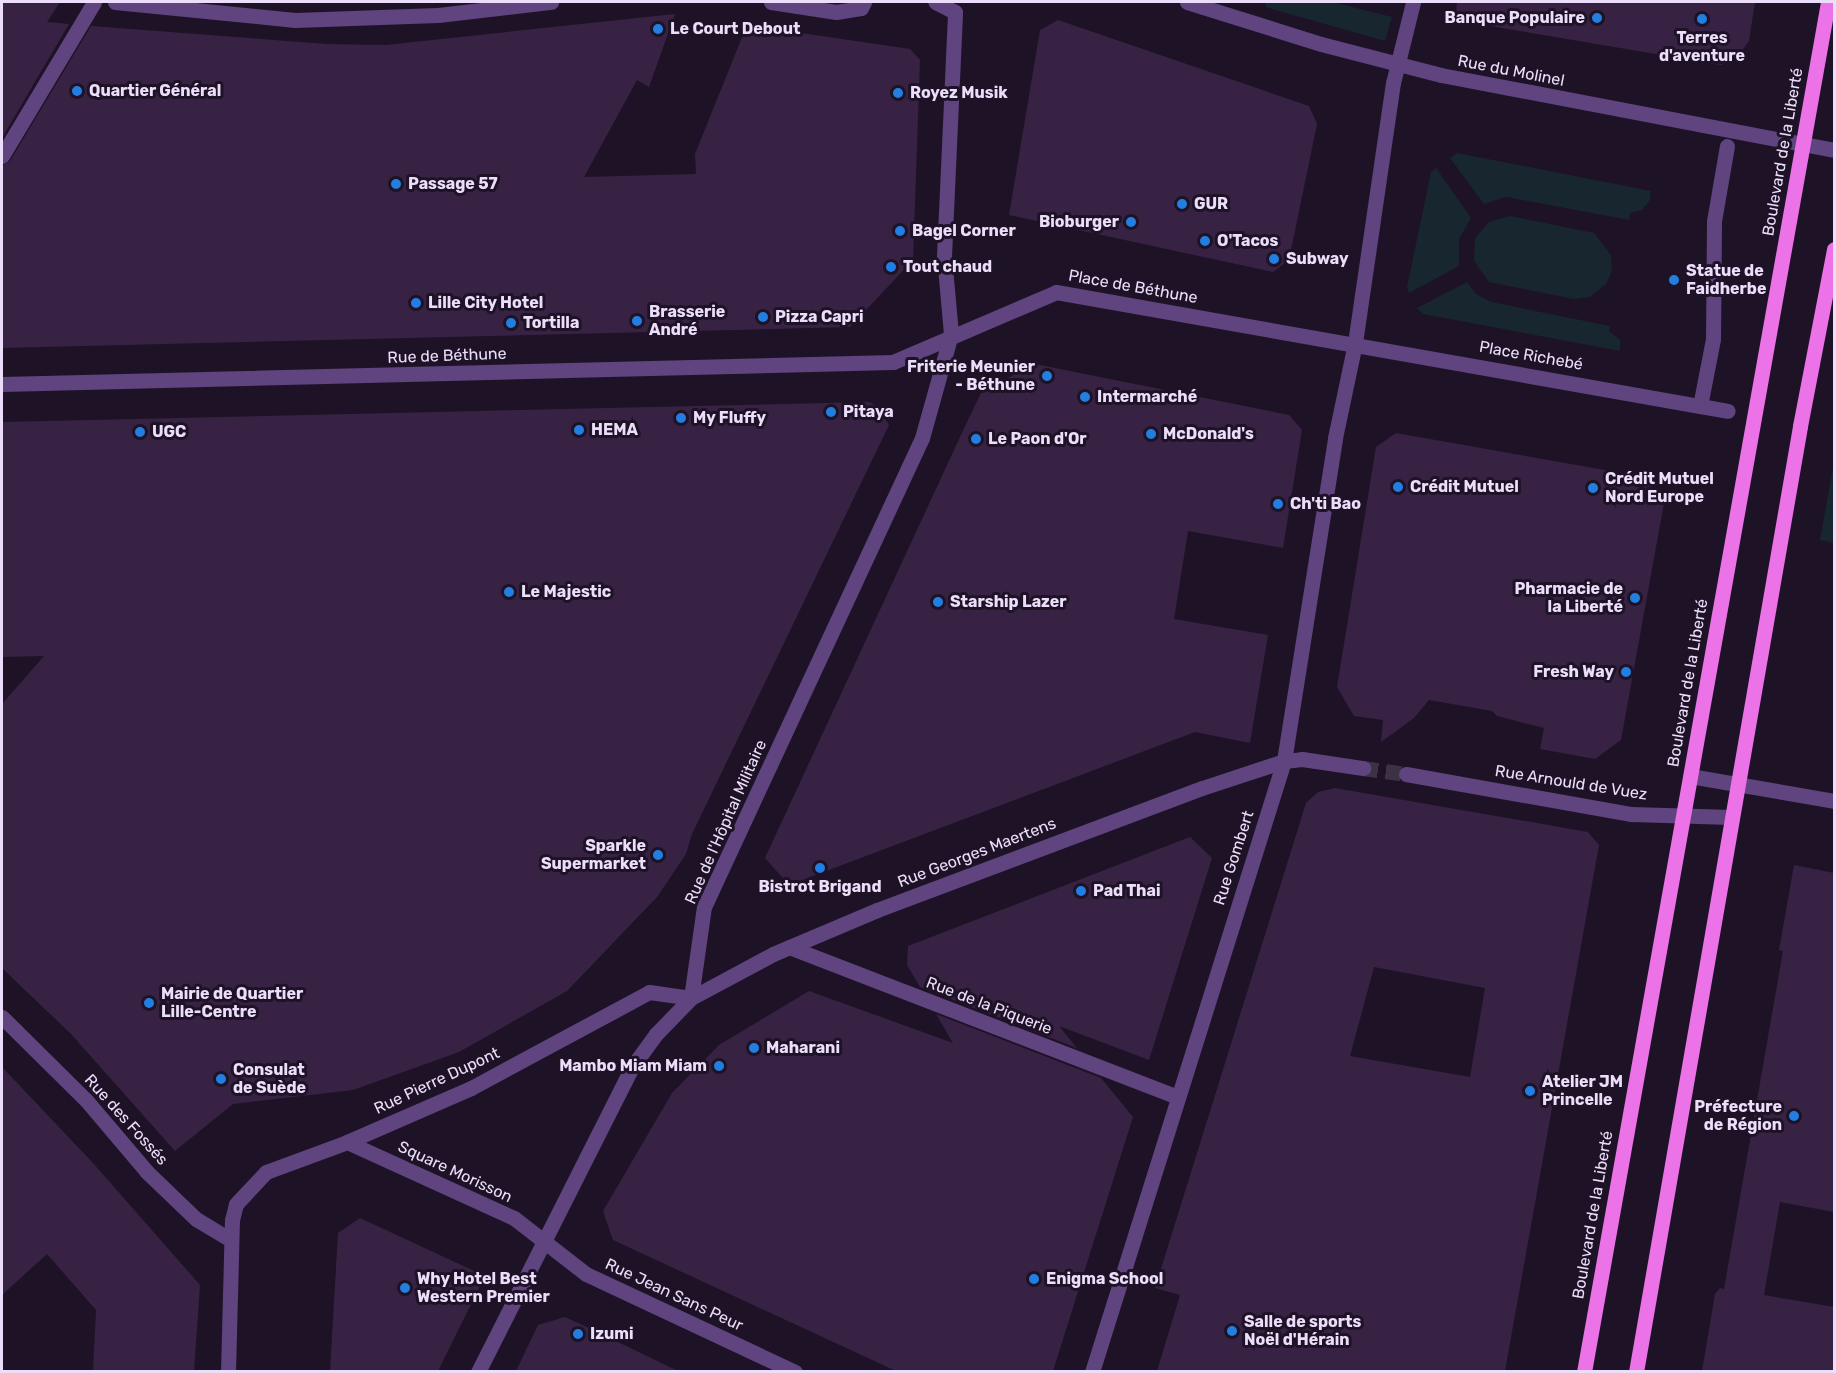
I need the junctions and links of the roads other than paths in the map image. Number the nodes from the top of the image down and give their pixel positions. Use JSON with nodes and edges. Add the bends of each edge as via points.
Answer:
{"nodes":[{"id":1,"x":94,"y":2,"type":"edge"},
{"id":2,"x":115,"y":2,"type":"edge"},
{"id":3,"x":551,"y":2,"type":"edge"},
{"id":4,"x":771,"y":2,"type":"edge"},
{"id":5,"x":864,"y":2,"type":"edge"},
{"id":6,"x":935,"y":2,"type":"edge"},
{"id":7,"x":1187,"y":2,"type":"edge"},
{"id":8,"x":1413,"y":2,"type":"edge"},
{"id":9,"x":1828,"y":2,"type":"edge"},
{"id":10,"x":440,"y":8,"type":"edge"},
{"id":11,"x":1398,"y":64,"type":"junction"},
{"id":12,"x":1803,"y":144,"type":"junction"},
{"id":13,"x":1727,"y":146,"type":"dead end"},
{"id":14,"x":1834,"y":150,"type":"edge"},
{"id":15,"x":2,"y":156,"type":"edge"},
{"id":16,"x":1834,"y":249,"type":"edge"},
{"id":17,"x":1279,"y":332,"type":"joint"},
{"id":18,"x":951,"y":334,"type":"junction"},
{"id":19,"x":1355,"y":343,"type":"junction"},
{"id":20,"x":893,"y":362,"type":"joint"},
{"id":21,"x":2,"y":384,"type":"edge"},
{"id":22,"x":1700,"y":406,"type":"junction"},
{"id":23,"x":1728,"y":411,"type":"dead end"},
{"id":24,"x":1284,"y":760,"type":"junction"},
{"id":25,"x":1363,"y":768,"type":"tunnel mouth"},
{"id":26,"x":1406,"y":774,"type":"tunnel mouth"},
{"id":27,"x":1690,"y":776,"type":"junction"},
{"id":28,"x":1740,"y":784,"type":"junction"},
{"id":29,"x":1834,"y":801,"type":"edge"},
{"id":30,"x":1682,"y":815,"type":"junction"},
{"id":31,"x":1732,"y":817,"type":"junction"},
{"id":32,"x":789,"y":947,"type":"junction"},
{"id":33,"x":691,"y":998,"type":"junction"},
{"id":34,"x":2,"y":1017,"type":"edge"},
{"id":35,"x":1177,"y":1098,"type":"junction"},
{"id":36,"x":347,"y":1142,"type":"junction"},
{"id":37,"x":229,"y":1239,"type":"junction"},
{"id":38,"x":544,"y":1241,"type":"junction"},
{"id":39,"x":228,"y":1371,"type":"edge"},
{"id":40,"x":478,"y":1371,"type":"edge"},
{"id":41,"x":795,"y":1371,"type":"edge"},
{"id":42,"x":1092,"y":1371,"type":"edge"},
{"id":43,"x":1584,"y":1371,"type":"edge"},
{"id":44,"x":1636,"y":1371,"type":"edge"}],
"edges":[{"from":1,"to":15,"type":"street"},
{"from":2,"to":10,"type":"street","via":[[296,20]]},
{"from":3,"to":10,"type":"street"},
{"from":4,"to":5,"type":"street","via":[[836,12],[861,8]]},
{"from":6,"to":18,"type":"street","via":[[954,12],[944,256]]},
{"from":7,"to":11,"type":"street","name":"Rue du Molinel"},
{"from":8,"to":11,"type":"street"},
{"from":9,"to":12,"type":"main road","name":"Boulevard de la Liberté"},
{"from":11,"to":12,"type":"street","name":"Rue du Molinel","via":[[1480,84]]},
{"from":11,"to":19,"type":"street"},
{"from":12,"to":14,"type":"street","name":"Rue du Molinel"},
{"from":12,"to":27,"type":"main road","name":"Boulevard de la Liberté"},
{"from":13,"to":22,"type":"street","via":[[1714,221],[1713,339]]},
{"from":16,"to":28,"type":"main road"},
{"from":17,"to":18,"type":"street","name":"Place de Béthune","via":[[1056,292]]},
{"from":17,"to":19,"type":"street","name":"Place Richebé"},
{"from":18,"to":20,"type":"street","name":"Place de Béthune"},
{"from":18,"to":33,"type":"street","name":"Rue de l'Hôpital Militaire","via":[[921,438],[704,908]]},
{"from":19,"to":22,"type":"street","name":"Place Richebé"},
{"from":19,"to":24,"type":"street","name":"Rue Gombert","via":[[1335,438]]},
{"from":20,"to":21,"type":"street","name":"Rue de Béthune"},
{"from":22,"to":23,"type":"street","name":"Place Richebé"},
{"from":24,"to":25,"type":"street"},
{"from":24,"to":32,"type":"street","name":"Rue Georges Maertens","via":[[1152,806]]},
{"from":24,"to":35,"type":"street","name":"Rue Gombert"},
{"from":26,"to":30,"type":"street","name":"Rue Arnould de Vuez","via":[[1631,814]]},
{"from":27,"to":28,"type":"street"},
{"from":27,"to":30,"type":"main road","name":"Boulevard de la Liberté"},
{"from":28,"to":29,"type":"street"},
{"from":28,"to":31,"type":"main road"},
{"from":30,"to":31,"type":"street","name":"Rue Arnould de Vuez"},
{"from":30,"to":43,"type":"main road","name":"Boulevard de la Liberté"},
{"from":31,"to":44,"type":"main road"},
{"from":32,"to":33,"type":"street","name":"Rue Georges Maertens"},
{"from":32,"to":35,"type":"street","name":"Rue de la Piquerie"},
{"from":33,"to":36,"type":"street","name":"Rue Pierre Dupont","via":[[649,992],[471,1089]]},
{"from":33,"to":38,"type":"street","via":[[656,1034],[632,1067]]},
{"from":34,"to":37,"type":"street","name":"Rue des Fossés","via":[[86,1100],[147,1172],[196,1219]]},
{"from":35,"to":42,"type":"street","name":"Rue Gombert"},
{"from":36,"to":37,"type":"street","name":"Rue Pierre Dupont","via":[[266,1172],[236,1204]]},
{"from":36,"to":38,"type":"street","name":"Square Morisson","via":[[514,1218]]},
{"from":37,"to":39,"type":"street"},
{"from":38,"to":40,"type":"street"},
{"from":38,"to":41,"type":"street","name":"Rue Jean Sans Peur","via":[[586,1274]]}]}
